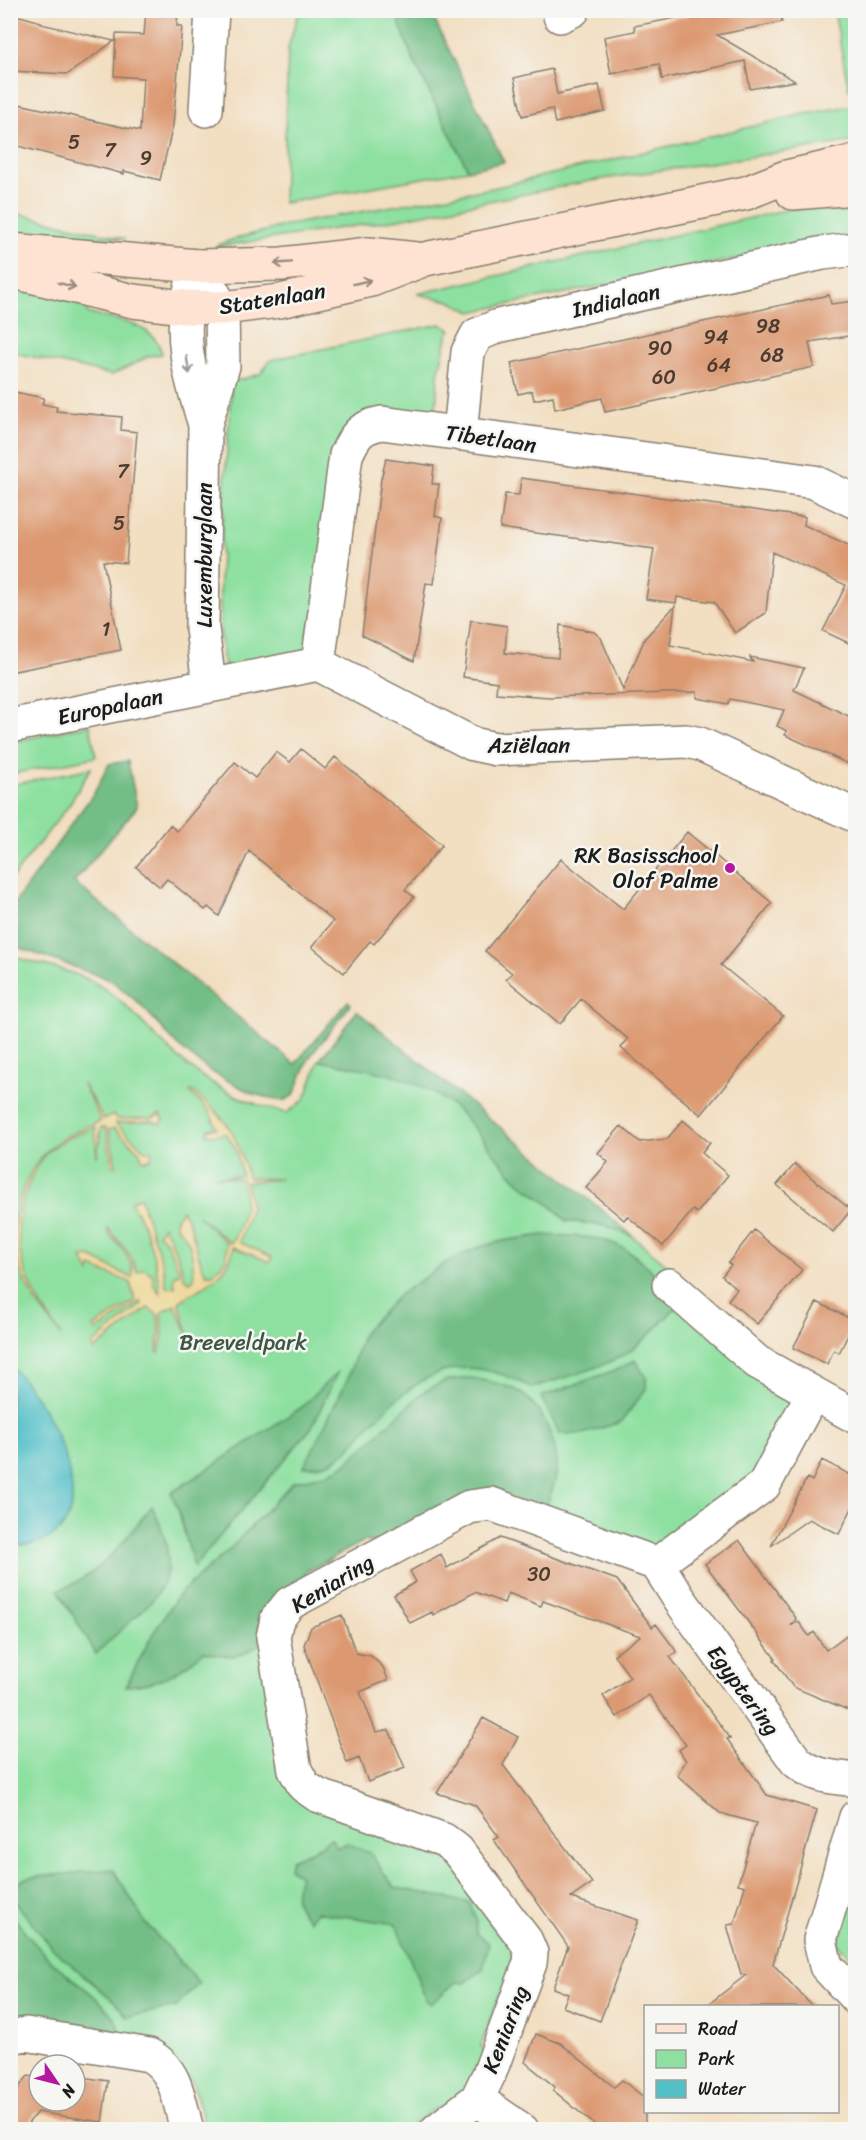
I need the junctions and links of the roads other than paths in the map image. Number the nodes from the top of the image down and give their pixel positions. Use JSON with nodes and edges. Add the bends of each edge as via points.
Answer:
{"nodes":[{"id":1,"x":212,"y":10,"type":"edge"},
{"id":2,"x":206,"y":110,"type":"dead end"},
{"id":3,"x":855,"y":161,"type":"edge"},
{"id":4,"x":855,"y":188,"type":"edge"},
{"id":5,"x":746,"y":193,"type":"junction"},
{"id":6,"x":855,"y":249,"type":"edge"},
{"id":7,"x":10,"y":250,"type":"edge"},
{"id":8,"x":425,"y":259,"type":"junction"},
{"id":9,"x":198,"y":266,"type":"junction"},
{"id":10,"x":10,"y":271,"type":"edge"},
{"id":11,"x":184,"y":307,"type":"junction"},
{"id":12,"x":222,"y":308,"type":"junction"},
{"id":13,"x":205,"y":425,"type":"junction"},
{"id":14,"x":460,"y":434,"type":"junction"},
{"id":15,"x":855,"y":502,"type":"edge"},
{"id":16,"x":318,"y":664,"type":"junction"},
{"id":17,"x":209,"y":685,"type":"junction"},
{"id":18,"x":10,"y":726,"type":"edge"},
{"id":19,"x":855,"y":816,"type":"edge"},
{"id":20,"x":669,"y":1285,"type":"dead end"},
{"id":21,"x":813,"y":1393,"type":"junction"},
{"id":22,"x":855,"y":1417,"type":"edge"},
{"id":23,"x":657,"y":1564,"type":"junction"},
{"id":24,"x":855,"y":1779,"type":"edge"},
{"id":25,"x":855,"y":1817,"type":"edge"},
{"id":26,"x":855,"y":1998,"type":"edge"},
{"id":27,"x":10,"y":2037,"type":"edge"},
{"id":28,"x":477,"y":2098,"type":"junction"},
{"id":29,"x":187,"y":2130,"type":"edge"},
{"id":30,"x":437,"y":2130,"type":"edge"},
{"id":31,"x":522,"y":2130,"type":"edge"}],
"edges":[{"from":1,"to":2,"type":"street"},
{"from":3,"to":5,"type":"main road","name":"Statenlaan","via":[[786,177]]},
{"from":4,"to":5,"type":"main road","name":"Statenlaan"},
{"from":5,"to":8,"type":"main road","name":"Statenlaan"},
{"from":6,"to":14,"type":"street","name":"Indialaan","via":[[498,326],[477,335],[468,352]]},
{"from":7,"to":9,"type":"main road","name":"Statenlaan"},
{"from":8,"to":9,"type":"main road","name":"Statenlaan","one_way":true,"via":[[369,254],[282,264]]},
{"from":12,"to":8,"type":"main road","name":"Statenlaan","one_way":true,"via":[[280,301],[371,280]]},
{"from":9,"to":11,"type":"street","name":"Luxemburglaan"},
{"from":9,"to":12,"type":"street","name":"Luxemburglaan"},
{"from":10,"to":11,"type":"main road","name":"Statenlaan","one_way":true,"via":[[133,301]]},
{"from":11,"to":12,"type":"main road","name":"Statenlaan"},
{"from":11,"to":13,"type":"street","name":"Luxemburglaan","one_way":true,"via":[[186,364]]},
{"from":12,"to":13,"type":"street","name":"Luxemburglaan","via":[[223,366]]},
{"from":13,"to":17,"type":"street","name":"Luxemburglaan","via":[[202,628]]},
{"from":14,"to":15,"type":"street","name":"Tibetlaan","via":[[814,482]]},
{"from":14,"to":16,"type":"street","name":"Tibetlaan","via":[[382,423],[364,427],[354,437],[346,455]]},
{"from":16,"to":17,"type":"street"},
{"from":16,"to":19,"type":"street","name":"Aziëlaan","via":[[473,744],[496,749],[686,741]]},
{"from":17,"to":18,"type":"street","name":"Europalaan"},
{"from":20,"to":21,"type":"street","via":[[756,1362]]},
{"from":21,"to":22,"type":"street"},
{"from":21,"to":23,"type":"street","via":[[764,1485]]},
{"from":23,"to":24,"type":"street","name":"Egyptering","via":[[796,1761],[807,1772]]},
{"from":23,"to":28,"type":"street","name":"Keniaring","via":[[491,1504],[469,1507],[290,1603],[277,1619],[273,1637],[296,1770],[304,1786],[317,1795],[444,1840],[458,1850],[526,1941],[530,1963]]},
{"from":25,"to":26,"type":"street","via":[[820,1940],[826,1966]]},
{"from":27,"to":29,"type":"street","via":[[26,2034],[149,2055],[164,2063],[172,2078]]},
{"from":28,"to":30,"type":"street","name":"Keniaring"},
{"from":28,"to":31,"type":"street"}]}
